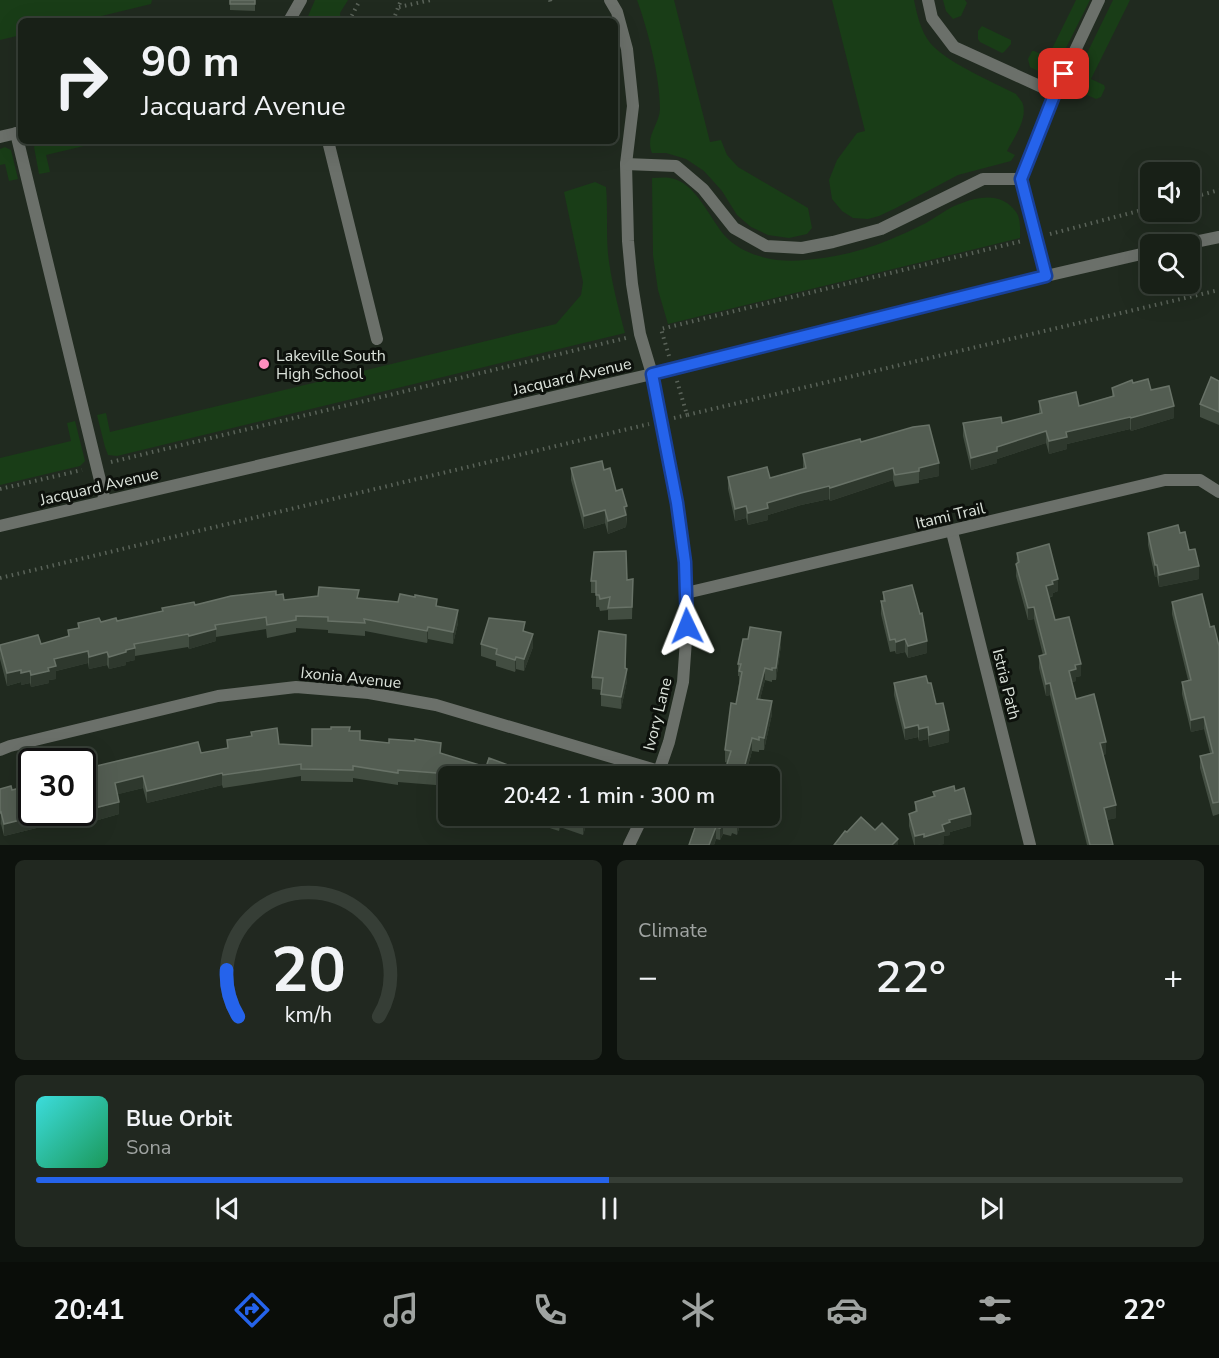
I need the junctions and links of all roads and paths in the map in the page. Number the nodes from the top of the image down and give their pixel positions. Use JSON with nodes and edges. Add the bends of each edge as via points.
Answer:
{"nodes":[{"id":1,"x":301,"y":0,"type":"edge"},
{"id":2,"x":360,"y":0,"type":"edge"},
{"id":3,"x":401,"y":0,"type":"edge"},
{"id":4,"x":431,"y":0,"type":"edge"},
{"id":5,"x":610,"y":0,"type":"edge"},
{"id":6,"x":928,"y":0,"type":"edge"},
{"id":7,"x":1099,"y":0,"type":"edge"},
{"id":8,"x":399,"y":7,"type":"junction"},
{"id":9,"x":292,"y":18,"type":"edge"},
{"id":10,"x":351,"y":18,"type":"edge"},
{"id":11,"x":394,"y":18,"type":"edge"},
{"id":12,"x":1055,"y":93,"type":"junction"},
{"id":13,"x":18,"y":132,"type":"edge"},
{"id":14,"x":0,"y":137,"type":"edge"},
{"id":15,"x":22,"y":144,"type":"edge"},
{"id":16,"x":329,"y":144,"type":"edge"},
{"id":17,"x":627,"y":164,"type":"junction"},
{"id":18,"x":1021,"y":179,"type":"junction"},
{"id":19,"x":1219,"y":190,"type":"edge"},
{"id":20,"x":1200,"y":195,"type":"edge"},
{"id":21,"x":1140,"y":211,"type":"edge"},
{"id":22,"x":1219,"y":237,"type":"edge"},
{"id":23,"x":1036,"y":238,"type":"junction"},
{"id":24,"x":1200,"y":241,"type":"edge"},
{"id":25,"x":1140,"y":254,"type":"edge"},
{"id":26,"x":1046,"y":276,"type":"junction"},
{"id":27,"x":1219,"y":290,"type":"edge"},
{"id":28,"x":626,"y":337,"type":"dead end"},
{"id":29,"x":377,"y":339,"type":"dead end"},
{"id":30,"x":673,"y":369,"type":"junction"},
{"id":31,"x":652,"y":374,"type":"junction"},
{"id":32,"x":687,"y":415,"type":"junction"},
{"id":33,"x":661,"y":422,"type":"junction"},
{"id":34,"x":111,"y":462,"type":"dead end"},
{"id":35,"x":86,"y":469,"type":"dead end"},
{"id":36,"x":0,"y":489,"type":"edge"},
{"id":37,"x":1219,"y":492,"type":"edge"},
{"id":38,"x":105,"y":501,"type":"junction"},
{"id":39,"x":0,"y":526,"type":"edge"},
{"id":40,"x":952,"y":532,"type":"junction"},
{"id":41,"x":0,"y":578,"type":"edge"},
{"id":42,"x":686,"y":593,"type":"junction"},
{"id":43,"x":0,"y":750,"type":"edge"},
{"id":44,"x":632,"y":766,"type":"edge"},
{"id":45,"x":661,"y":766,"type":"edge"},
{"id":46,"x":638,"y":826,"type":"edge"},
{"id":47,"x":629,"y":845,"type":"edge"},
{"id":48,"x":1030,"y":845,"type":"edge"}],
"edges":[{"from":1,"to":9,"type":"street"},
{"from":2,"to":10,"type":"path"},
{"from":3,"to":8,"type":"path"},
{"from":4,"to":8,"type":"path"},
{"from":5,"to":17,"type":"street","name":"Ivory Lane","via":[[627,49],[633,106]]},
{"from":6,"to":12,"type":"street","via":[[932,18],[954,47]]},
{"from":7,"to":12,"type":"street"},
{"from":8,"to":11,"type":"path"},
{"from":12,"to":18,"type":"street"},
{"from":13,"to":14,"type":"street"},
{"from":15,"to":38,"type":"street"},
{"from":16,"to":29,"type":"street"},
{"from":17,"to":18,"type":"street","via":[[676,166],[704,189],[734,228],[766,246],[802,248],[881,229],[983,179]]},
{"from":17,"to":31,"type":"street","name":"Ivory Lane","via":[[632,284],[640,334]]},
{"from":18,"to":23,"type":"street"},
{"from":19,"to":20,"type":"path"},
{"from":21,"to":23,"type":"path"},
{"from":22,"to":24,"type":"street"},
{"from":23,"to":26,"type":"street"},
{"from":23,"to":30,"type":"path","via":[[661,329]]},
{"from":25,"to":26,"type":"street","name":"Jacquard Avenue"},
{"from":26,"to":30,"type":"street","name":"Jacquard Avenue"},
{"from":27,"to":32,"type":"path"},
{"from":28,"to":34,"type":"path"},
{"from":30,"to":31,"type":"street","name":"Jacquard Avenue"},
{"from":30,"to":32,"type":"path"},
{"from":31,"to":33,"type":"street","name":"Ivory Lane"},
{"from":31,"to":38,"type":"street","name":"Jacquard Avenue"},
{"from":32,"to":33,"type":"path"},
{"from":33,"to":41,"type":"path"},
{"from":33,"to":42,"type":"street","name":"Ivory Lane","via":[[677,503]]},
{"from":35,"to":36,"type":"path"},
{"from":37,"to":40,"type":"street","name":"Itami Trail","via":[[1200,480],[1166,480]]},
{"from":38,"to":39,"type":"street","name":"Jacquard Avenue"},
{"from":40,"to":42,"type":"street","name":"Itami Trail"},
{"from":40,"to":48,"type":"street","name":"Istria Path"},
{"from":42,"to":45,"type":"street","name":"Ivory Lane","via":[[683,682]]},
{"from":43,"to":44,"type":"street","name":"Ixonia Avenue","via":[[218,696],[296,687],[369,693],[436,705]]},
{"from":46,"to":47,"type":"street"}]}
